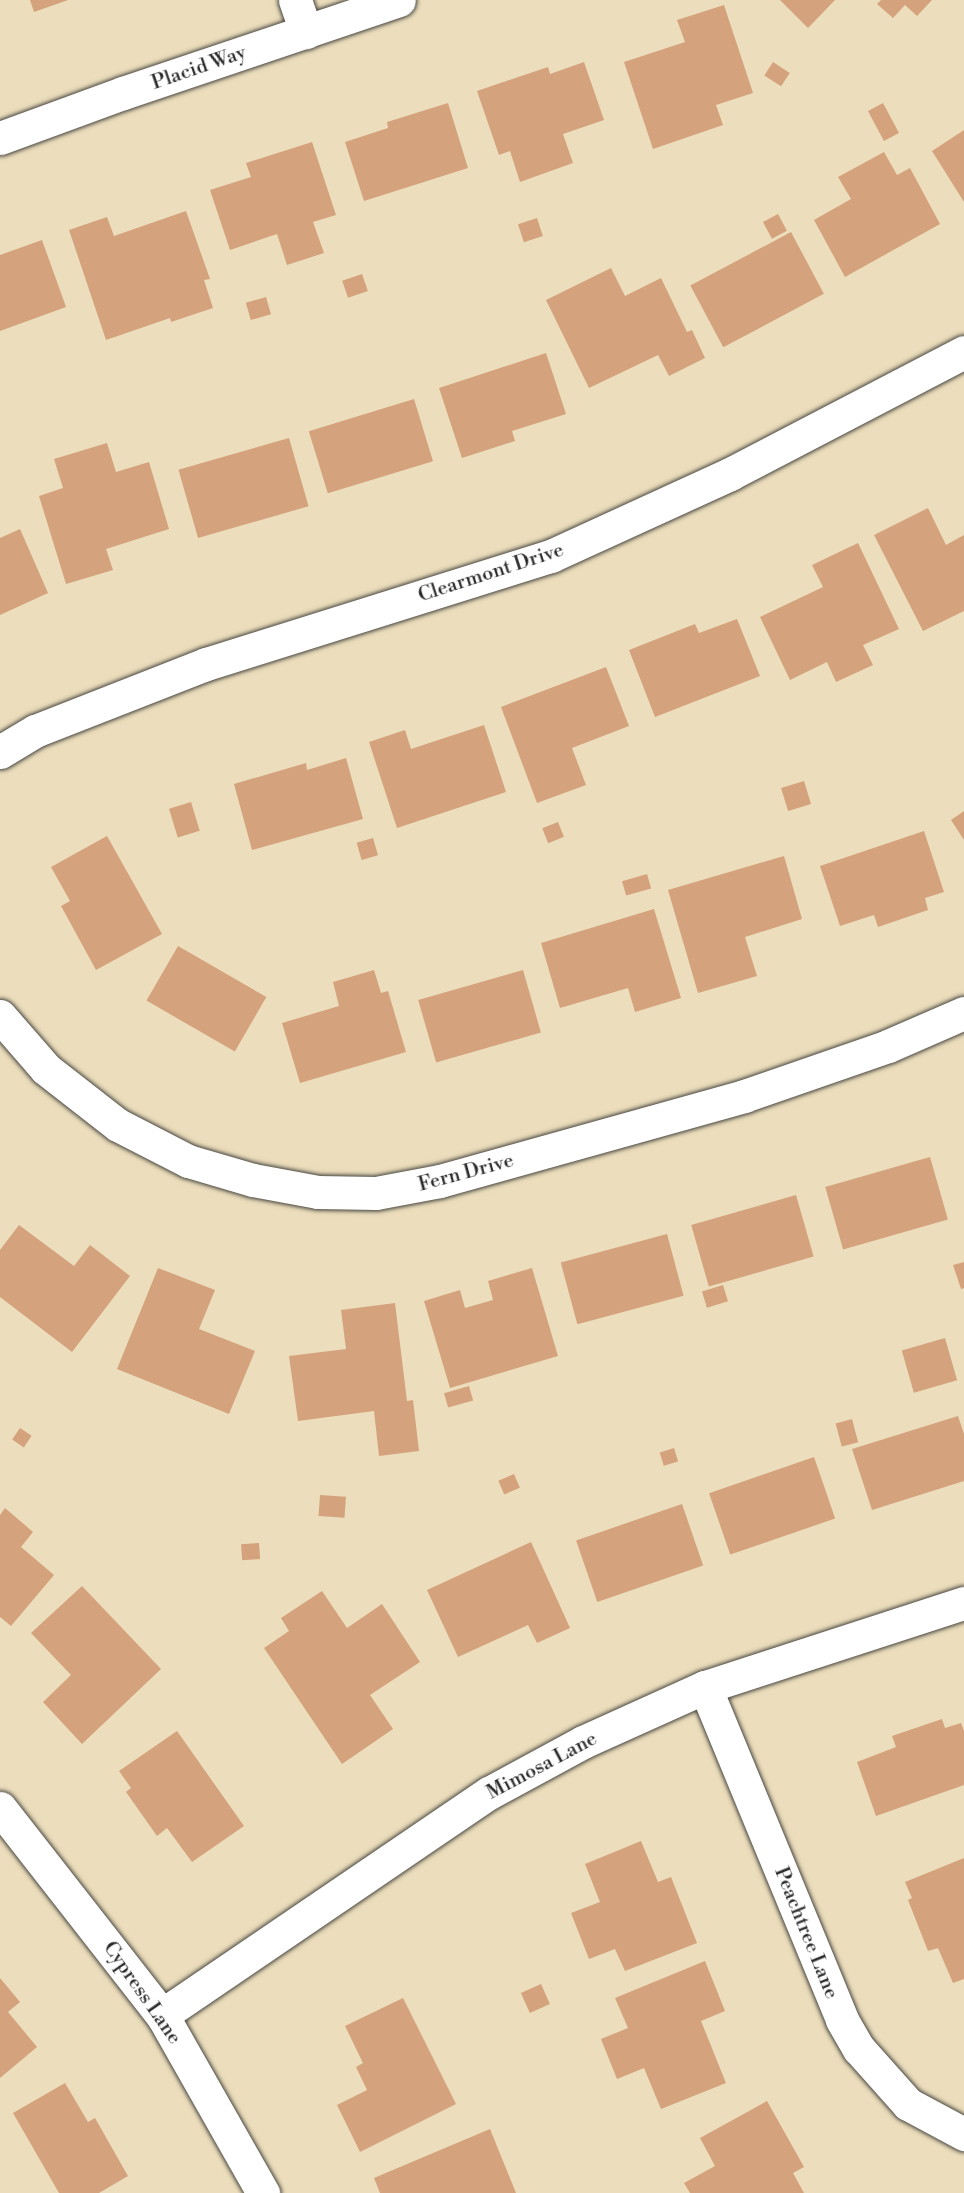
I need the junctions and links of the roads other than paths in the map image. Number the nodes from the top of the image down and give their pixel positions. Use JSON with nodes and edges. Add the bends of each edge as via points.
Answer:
{"nodes":[{"id":1,"x":295,"y":0,"type":"edge"},
{"id":2,"x":399,"y":0,"type":"edge"},
{"id":3,"x":306,"y":32,"type":"junction"},
{"id":4,"x":0,"y":138,"type":"edge"},
{"id":5,"x":964,"y":352,"type":"edge"},
{"id":6,"x":0,"y":752,"type":"edge"},
{"id":7,"x":964,"y":1013,"type":"edge"},
{"id":8,"x":0,"y":1016,"type":"edge"},
{"id":9,"x":964,"y":1603,"type":"edge"},
{"id":10,"x":705,"y":1687,"type":"junction"},
{"id":11,"x":0,"y":1808,"type":"edge"},
{"id":12,"x":162,"y":2015,"type":"junction"},
{"id":13,"x":964,"y":2134,"type":"edge"},
{"id":14,"x":263,"y":2193,"type":"edge"}],
"edges":[{"from":1,"to":3,"type":"street"},
{"from":2,"to":3,"type":"street","name":"Placid Way"},
{"from":3,"to":4,"type":"street","name":"Placid Way"},
{"from":5,"to":6,"type":"street","name":"Clearmont Drive","via":[[730,474],[551,556],[206,664],[35,731]]},
{"from":7,"to":8,"type":"street","name":"Fern Drive","via":[[888,1046],[744,1096],[440,1181],[376,1192],[318,1192],[253,1180],[188,1161],[118,1125],[46,1069]]},
{"from":9,"to":10,"type":"street","name":"Mimosa Lane"},
{"from":10,"to":12,"type":"street","name":"Mimosa Lane","via":[[583,1742],[489,1793]]},
{"from":10,"to":13,"type":"street","name":"Peachtree Lane","via":[[842,2020],[870,2063],[908,2104]]},
{"from":11,"to":12,"type":"street","name":"Cypress Lane"},
{"from":12,"to":14,"type":"street","name":"Cypress Lane"}]}
